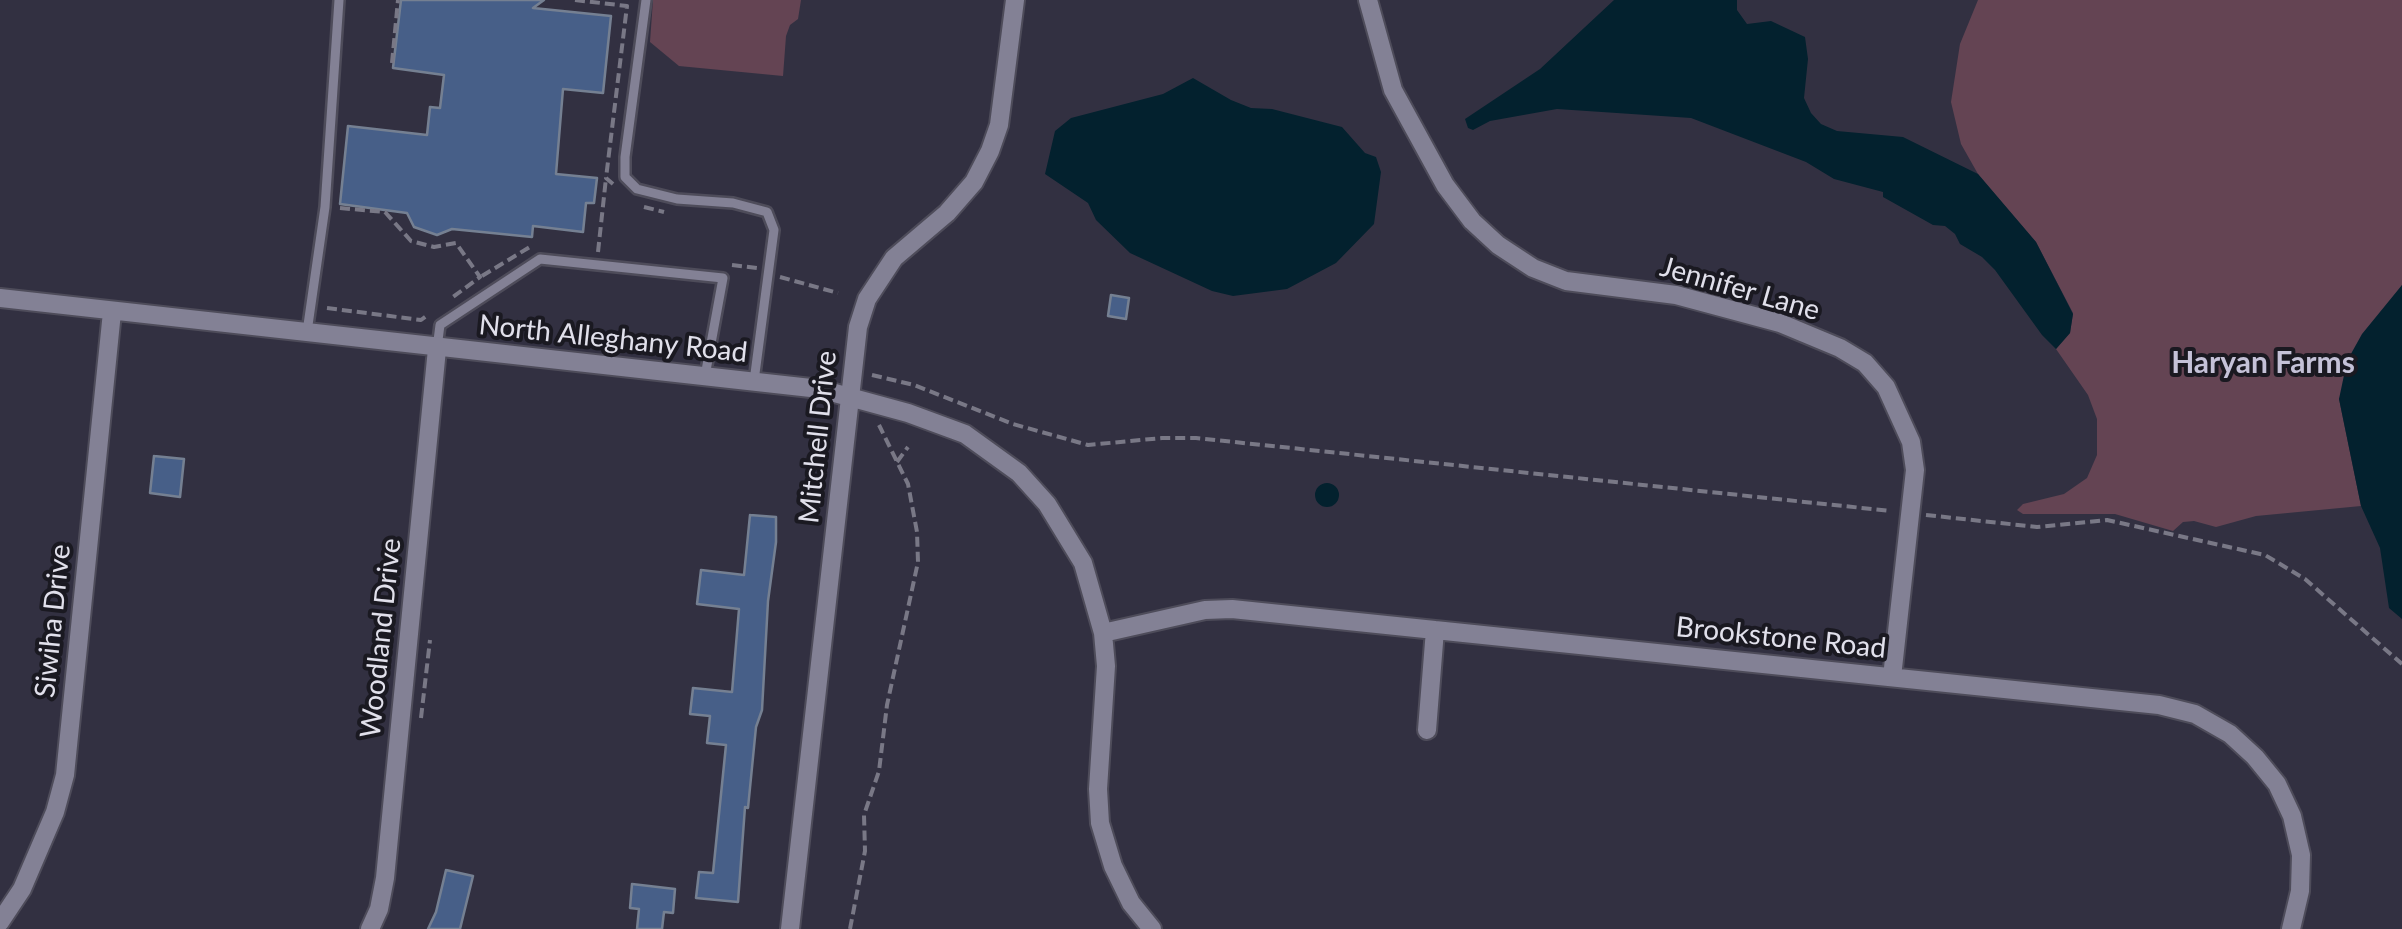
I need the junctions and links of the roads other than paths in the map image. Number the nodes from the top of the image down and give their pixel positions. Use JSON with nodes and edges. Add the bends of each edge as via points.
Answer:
{"nodes":[{"id":1,"x":339,"y":0,"type":"edge"},
{"id":2,"x":646,"y":0,"type":"edge"},
{"id":3,"x":1015,"y":0,"type":"edge"},
{"id":4,"x":1368,"y":0,"type":"edge"},
{"id":5,"x":0,"y":298,"type":"edge"},
{"id":6,"x":112,"y":312,"type":"junction"},
{"id":7,"x":307,"y":334,"type":"junction"},
{"id":8,"x":437,"y":349,"type":"junction"},
{"id":9,"x":705,"y":376,"type":"junction"},
{"id":10,"x":754,"y":381,"type":"junction"},
{"id":11,"x":850,"y":398,"type":"junction"},
{"id":12,"x":1435,"y":630,"type":"junction"},
{"id":13,"x":1103,"y":633,"type":"junction"},
{"id":14,"x":1892,"y":677,"type":"junction"},
{"id":15,"x":1427,"y":730,"type":"dead end"},
{"id":16,"x":0,"y":922,"type":"edge"},
{"id":17,"x":370,"y":929,"type":"edge"},
{"id":18,"x":790,"y":929,"type":"edge"},
{"id":19,"x":1152,"y":929,"type":"edge"},
{"id":20,"x":2291,"y":929,"type":"edge"}],
"edges":[{"from":1,"to":7,"type":"lane","via":[[325,207]]},
{"from":2,"to":10,"type":"lane","via":[[625,176],[637,189],[677,200],[734,202],[766,212],[774,230]]},
{"from":3,"to":11,"type":"street","name":"Mitchell Drive","via":[[990,151],[974,182],[894,258],[867,299]]},
{"from":4,"to":14,"type":"street","name":"Jennifer Lane","via":[[1393,90],[1445,185],[1498,245],[1566,282],[1676,294],[1780,323],[1840,348],[1886,387],[1911,442],[1914,470]]},
{"from":5,"to":6,"type":"street","name":"North Alleghany Road"},
{"from":6,"to":7,"type":"street","name":"North Alleghany Road"},
{"from":6,"to":16,"type":"street","name":"Siwiha Drive","via":[[65,775],[22,889]]},
{"from":7,"to":8,"type":"street","name":"North Alleghany Road"},
{"from":8,"to":9,"type":"street","name":"North Alleghany Road"},
{"from":8,"to":9,"type":"lane","via":[[440,325],[540,259],[723,278]]},
{"from":8,"to":17,"type":"street","name":"Woodland Drive","via":[[385,878]]},
{"from":9,"to":10,"type":"street","name":"North Alleghany Road"},
{"from":10,"to":11,"type":"street","name":"North Alleghany Road"},
{"from":11,"to":13,"type":"street","name":"North Alleghany Road","via":[[965,434],[1019,473],[1083,563]]},
{"from":11,"to":18,"type":"street","name":"Mitchell Drive"},
{"from":12,"to":13,"type":"street","name":"Brookstone Road","via":[[1232,609]]},
{"from":12,"to":14,"type":"street","name":"Brookstone Road"},
{"from":12,"to":15,"type":"street"},
{"from":13,"to":19,"type":"street","name":"North Alleghany Road","via":[[1100,824],[1131,903]]},
{"from":14,"to":20,"type":"street","name":"Brookstone Road","via":[[2159,705],[2195,714],[2230,734],[2277,784],[2292,816],[2301,856]]}]}
